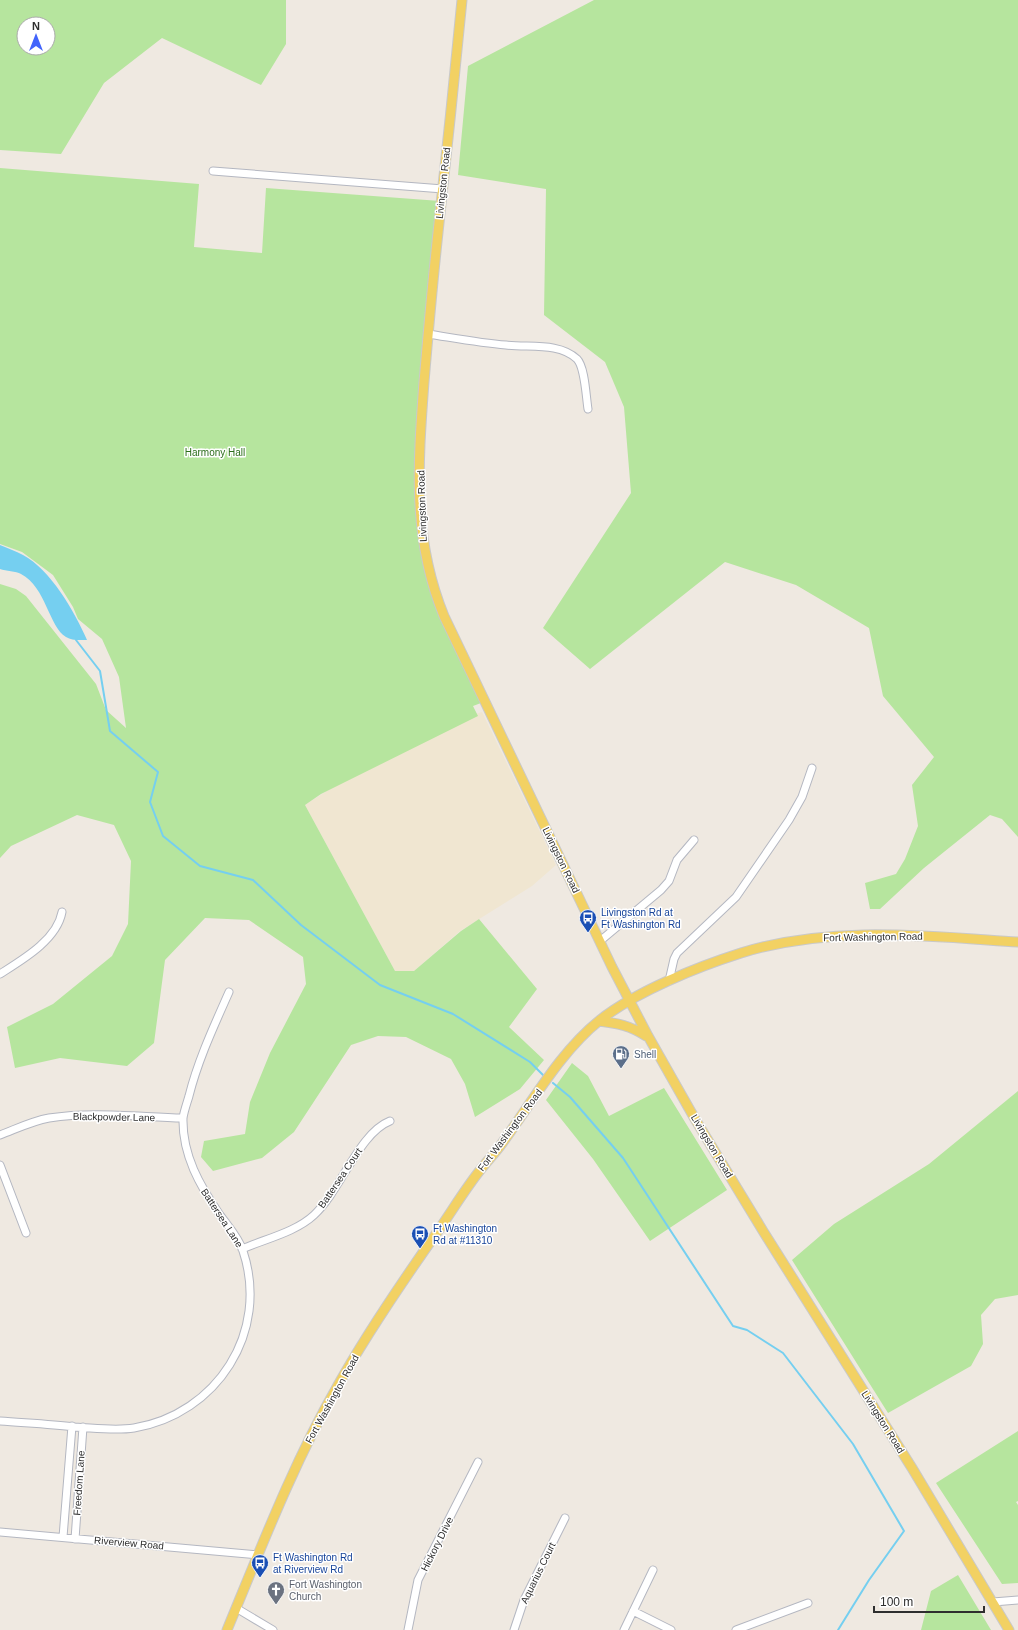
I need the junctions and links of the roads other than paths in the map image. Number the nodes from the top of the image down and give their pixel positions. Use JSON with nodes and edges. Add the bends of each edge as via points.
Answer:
{"nodes":[{"id":1,"x":462,"y":0,"type":"edge"},
{"id":2,"x":213,"y":170,"type":"dead end"},
{"id":3,"x":442,"y":189,"type":"junction"},
{"id":4,"x":428,"y":334,"type":"junction"},
{"id":5,"x":588,"y":409,"type":"dead end"},
{"id":6,"x":812,"y":768,"type":"dead end"},
{"id":7,"x":694,"y":840,"type":"dead end"},
{"id":8,"x":62,"y":912,"type":"dead end"},
{"id":9,"x":600,"y":941,"type":"junction"},
{"id":10,"x":1018,"y":942,"type":"edge"},
{"id":11,"x":0,"y":974,"type":"edge"},
{"id":12,"x":669,"y":981,"type":"junction"},
{"id":13,"x":229,"y":992,"type":"dead end"},
{"id":14,"x":630,"y":1002,"type":"junction"},
{"id":15,"x":599,"y":1022,"type":"junction"},
{"id":16,"x":648,"y":1036,"type":"junction"},
{"id":17,"x":183,"y":1118,"type":"junction"},
{"id":18,"x":390,"y":1121,"type":"dead end"},
{"id":19,"x":0,"y":1135,"type":"edge"},
{"id":20,"x":0,"y":1165,"type":"edge"},
{"id":21,"x":26,"y":1233,"type":"dead end"},
{"id":22,"x":242,"y":1249,"type":"junction"},
{"id":23,"x":0,"y":1421,"type":"edge"},
{"id":24,"x":72,"y":1426,"type":"junction"},
{"id":25,"x":83,"y":1427,"type":"junction"},
{"id":26,"x":478,"y":1462,"type":"dead end"},
{"id":27,"x":565,"y":1518,"type":"dead end"},
{"id":28,"x":0,"y":1532,"type":"edge"},
{"id":29,"x":63,"y":1537,"type":"junction"},
{"id":30,"x":75,"y":1538,"type":"junction"},
{"id":31,"x":258,"y":1555,"type":"junction"},
{"id":32,"x":653,"y":1570,"type":"dead end"},
{"id":33,"x":1018,"y":1600,"type":"edge"},
{"id":34,"x":993,"y":1602,"type":"junction"},
{"id":35,"x":808,"y":1603,"type":"dead end"},
{"id":36,"x":236,"y":1608,"type":"junction"},
{"id":37,"x":633,"y":1611,"type":"junction"},
{"id":38,"x":227,"y":1630,"type":"edge"},
{"id":39,"x":273,"y":1630,"type":"edge"},
{"id":40,"x":408,"y":1630,"type":"edge"},
{"id":41,"x":514,"y":1630,"type":"edge"},
{"id":42,"x":624,"y":1630,"type":"edge"},
{"id":43,"x":671,"y":1630,"type":"edge"},
{"id":44,"x":736,"y":1630,"type":"edge"},
{"id":45,"x":1009,"y":1630,"type":"edge"}],
"edges":[{"from":1,"to":3,"type":"main road","name":"Livingston Road"},
{"from":2,"to":3,"type":"street"},
{"from":3,"to":4,"type":"main road","name":"Livingston Road"},
{"from":4,"to":5,"type":"street","via":[[507,345],[553,348],[568,354],[581,366]]},
{"from":4,"to":9,"type":"main road","name":"Livingston Road","via":[[419,496],[423,543],[431,582],[444,616]]},
{"from":6,"to":12,"type":"street","via":[[802,797],[789,820],[736,897],[677,952]]},
{"from":7,"to":9,"type":"street","via":[[677,860],[669,881]]},
{"from":8,"to":11,"type":"street","via":[[56,929]]},
{"from":9,"to":14,"type":"main road","name":"Livingston Road"},
{"from":10,"to":12,"type":"main road","name":"Fort Washington Road","via":[[906,935],[846,935],[803,939],[745,951]]},
{"from":12,"to":14,"type":"main road","name":"Fort Washington Road"},
{"from":13,"to":17,"type":"street","name":"Battersea Lane","via":[[198,1066]]},
{"from":14,"to":15,"type":"main road","name":"Fort Washington Road"},
{"from":14,"to":16,"type":"main road","name":"Livingston Road"},
{"from":15,"to":16,"type":"main road","via":[[635,1028]]},
{"from":15,"to":31,"type":"main road","name":"Fort Washington Road","via":[[572,1048],[549,1077],[502,1145],[481,1168],[379,1316],[314,1429]]},
{"from":16,"to":34,"type":"main road","name":"Livingston Road","via":[[763,1231]]},
{"from":17,"to":19,"type":"street","name":"Blackpowder Lane","via":[[68,1116],[32,1122]]},
{"from":17,"to":22,"type":"street","name":"Battersea Lane","via":[[193,1170]]},
{"from":18,"to":22,"type":"street","name":"Battersea Court","via":[[370,1135],[335,1190],[313,1216],[292,1228]]},
{"from":20,"to":21,"type":"street"},
{"from":22,"to":25,"type":"street","name":"Battersea Lane","via":[[248,1274],[249,1316],[235,1356],[219,1381],[200,1399],[158,1423],[129,1429]]},
{"from":23,"to":24,"type":"street","name":"Battersea Lane"},
{"from":24,"to":25,"type":"street","name":"Battersea Lane"},
{"from":24,"to":29,"type":"street","name":"Freedom Lane"},
{"from":25,"to":30,"type":"street","name":"Freedom Lane"},
{"from":26,"to":40,"type":"street","name":"Hickory Drive","via":[[418,1580]]},
{"from":27,"to":41,"type":"street","name":"Aquarius Court","via":[[524,1600]]},
{"from":28,"to":29,"type":"street","name":"Riverview Road"},
{"from":29,"to":30,"type":"street","name":"Riverview Road"},
{"from":30,"to":31,"type":"street","name":"Riverview Road"},
{"from":31,"to":36,"type":"main road","name":"Fort Washington Road"},
{"from":32,"to":37,"type":"street"},
{"from":33,"to":34,"type":"street"},
{"from":34,"to":45,"type":"main road","name":"Livingston Road"},
{"from":35,"to":44,"type":"street"},
{"from":36,"to":38,"type":"main road","name":"Fort Washington Road"},
{"from":36,"to":39,"type":"street"},
{"from":37,"to":42,"type":"street"},
{"from":37,"to":43,"type":"street"}]}
